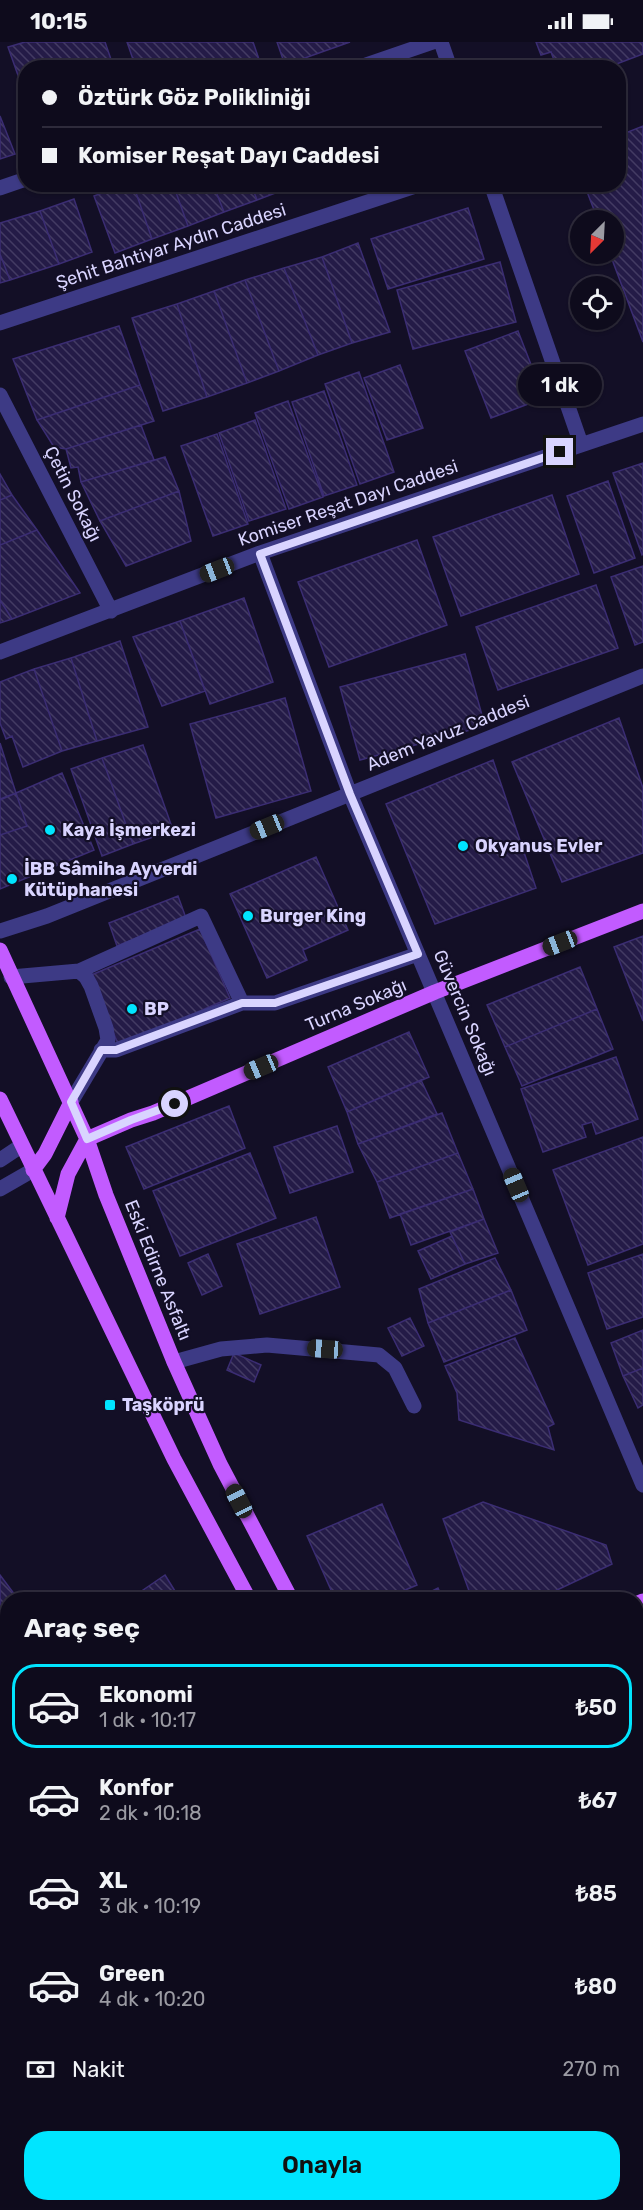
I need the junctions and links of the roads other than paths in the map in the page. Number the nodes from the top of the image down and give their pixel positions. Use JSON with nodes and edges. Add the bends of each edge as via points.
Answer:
{"nodes":[{"id":1,"x":433,"y":42,"type":"edge"},
{"id":2,"x":441,"y":42,"type":"edge"},
{"id":3,"x":380,"y":60,"type":"edge"},
{"id":4,"x":447,"y":60,"type":"edge"},
{"id":5,"x":18,"y":182,"type":"edge"},
{"id":6,"x":0,"y":188,"type":"edge"},
{"id":7,"x":398,"y":192,"type":"edge"},
{"id":8,"x":494,"y":192,"type":"edge"},
{"id":9,"x":0,"y":323,"type":"edge"},
{"id":10,"x":0,"y":394,"type":"edge"},
{"id":11,"x":643,"y":423,"type":"edge"},
{"id":12,"x":581,"y":444,"type":"junction"},
{"id":13,"x":260,"y":554,"type":"junction"},
{"id":14,"x":111,"y":611,"type":"junction"},
{"id":15,"x":0,"y":652,"type":"edge"},
{"id":16,"x":643,"y":676,"type":"edge"},
{"id":17,"x":350,"y":794,"type":"junction"},
{"id":18,"x":643,"y":911,"type":"edge"},
{"id":19,"x":0,"y":931,"type":"edge"},
{"id":20,"x":0,"y":950,"type":"edge"},
{"id":21,"x":418,"y":954,"type":"junction"},
{"id":22,"x":79,"y":971,"type":"junction"},
{"id":23,"x":11,"y":976,"type":"junction"},
{"id":24,"x":435,"y":992,"type":"junction"},
{"id":25,"x":242,"y":1003,"type":"junction"},
{"id":26,"x":101,"y":1050,"type":"junction"},
{"id":27,"x":0,"y":1099,"type":"edge"},
{"id":28,"x":71,"y":1102,"type":"junction"},
{"id":29,"x":87,"y":1139,"type":"junction"},
{"id":30,"x":21,"y":1146,"type":"junction"},
{"id":31,"x":0,"y":1160,"type":"edge"},
{"id":32,"x":33,"y":1170,"type":"junction"},
{"id":33,"x":0,"y":1189,"type":"edge"},
{"id":34,"x":57,"y":1218,"type":"junction"},
{"id":35,"x":174,"y":1362,"type":"junction"},
{"id":36,"x":414,"y":1406,"type":"dead end"},
{"id":37,"x":643,"y":1485,"type":"edge"},
{"id":38,"x":245,"y":1592,"type":"edge"},
{"id":39,"x":287,"y":1592,"type":"edge"}],
"edges":[{"from":1,"to":3,"type":"street"},
{"from":2,"to":4,"type":"street"},
{"from":5,"to":6,"type":"street"},
{"from":7,"to":9,"type":"street","name":"Şehit Bahtiyar Aydın Caddesi"},
{"from":8,"to":12,"type":"street"},
{"from":10,"to":14,"type":"street","name":"Çetin Sokağı"},
{"from":11,"to":12,"type":"street","name":"Komiser Reşat Dayı Caddesi"},
{"from":12,"to":13,"type":"street","name":"Komiser Reşat Dayı Caddesi"},
{"from":13,"to":14,"type":"street","name":"Komiser Reşat Dayı Caddesi"},
{"from":13,"to":17,"type":"street","name":"Güvercin Sokağı"},
{"from":14,"to":15,"type":"street","name":"Komiser Reşat Dayı Caddesi"},
{"from":16,"to":17,"type":"street","name":"Adem Yavuz Caddesi"},
{"from":17,"to":19,"type":"street","name":"Adem Yavuz Caddesi","via":[[47,916]]},
{"from":17,"to":21,"type":"street","name":"Güvercin Sokağı"},
{"from":18,"to":24,"type":"main road","name":"Turna Sokağı"},
{"from":20,"to":23,"type":"main road","name":"Eski Edirne Asfaltı"},
{"from":21,"to":24,"type":"street","name":"Güvercin Sokağı"},
{"from":21,"to":25,"type":"street","via":[[275,1003]]},
{"from":22,"to":23,"type":"street"},
{"from":22,"to":25,"type":"street","via":[[201,916]]},
{"from":22,"to":26,"type":"street","via":[[91,986],[106,1028],[108,1040]]},
{"from":23,"to":28,"type":"main road","name":"Eski Edirne Asfaltı"},
{"from":24,"to":29,"type":"main road","name":"Turna Sokağı"},
{"from":24,"to":37,"type":"street","name":"Güvercin Sokağı"},
{"from":25,"to":26,"type":"street","via":[[116,1050]]},
{"from":26,"to":28,"type":"street"},
{"from":27,"to":30,"type":"main road"},
{"from":28,"to":29,"type":"main road","name":"Eski Edirne Asfaltı"},
{"from":28,"to":32,"type":"main road"},
{"from":29,"to":34,"type":"main road","via":[[68,1174]]},
{"from":29,"to":35,"type":"main road","name":"Eski Edirne Asfaltı"},
{"from":30,"to":31,"type":"street"},
{"from":30,"to":32,"type":"main road"},
{"from":32,"to":33,"type":"street"},
{"from":32,"to":34,"type":"main road"},
{"from":34,"to":38,"type":"main road","via":[[174,1459]]},
{"from":35,"to":36,"type":"street","via":[[221,1349],[267,1345],[379,1355],[395,1368]]},
{"from":35,"to":39,"type":"main road","name":"Eski Edirne Asfaltı","via":[[220,1464]]}]}
